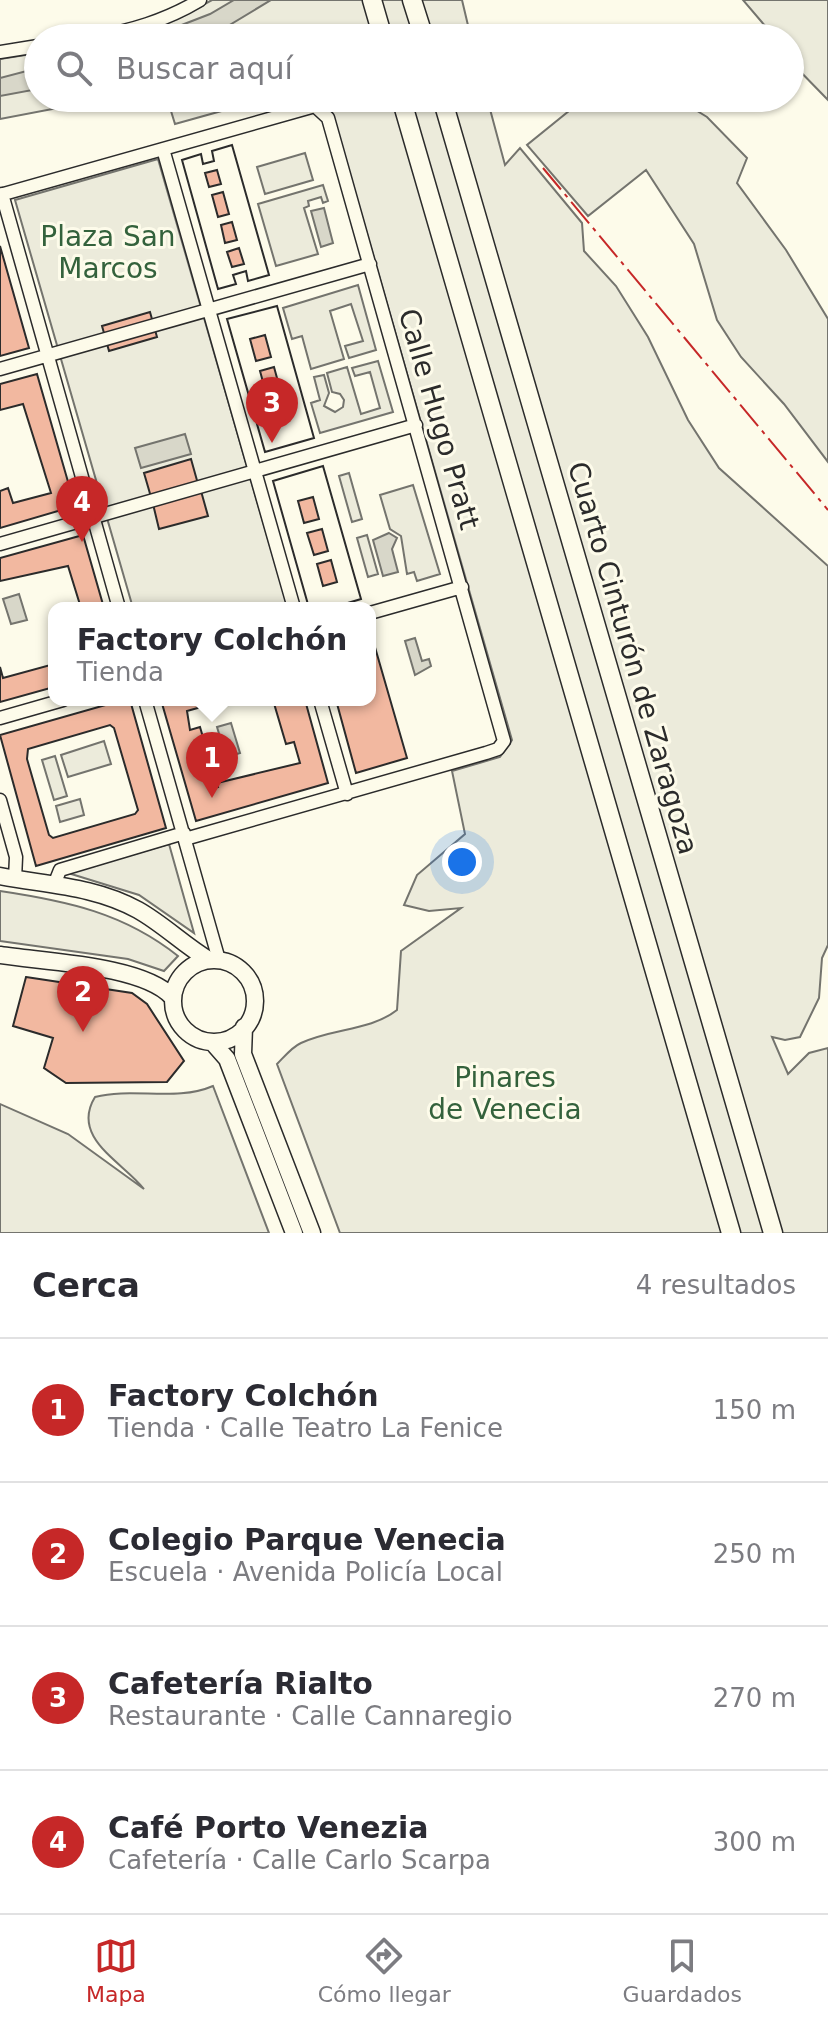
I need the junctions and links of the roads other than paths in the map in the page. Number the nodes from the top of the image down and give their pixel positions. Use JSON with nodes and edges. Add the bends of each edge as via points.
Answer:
{"nodes":[{"id":1,"x":200,"y":0,"type":"edge"},
{"id":2,"x":372,"y":0,"type":"edge"},
{"id":3,"x":412,"y":0,"type":"edge"},
{"id":4,"x":150,"y":24,"type":"edge"},
{"id":5,"x":379,"y":24,"type":"edge"},
{"id":6,"x":420,"y":24,"type":"edge"},
{"id":7,"x":24,"y":48,"type":"edge"},
{"id":8,"x":0,"y":52,"type":"edge"},
{"id":9,"x":289,"y":112,"type":"edge"},
{"id":10,"x":323,"y":112,"type":"edge"},
{"id":11,"x":405,"y":112,"type":"edge"},
{"id":12,"x":446,"y":112,"type":"edge"},
{"id":13,"x":163,"y":149,"type":"junction"},
{"id":14,"x":1,"y":194,"type":"edge"},
{"id":15,"x":370,"y":264,"type":"junction"},
{"id":16,"x":209,"y":309,"type":"junction"},
{"id":17,"x":48,"y":355,"type":"junction"},
{"id":18,"x":0,"y":369,"type":"edge"},
{"id":19,"x":416,"y":425,"type":"junction"},
{"id":20,"x":255,"y":471,"type":"junction"},
{"id":21,"x":94,"y":518,"type":"junction"},
{"id":22,"x":0,"y":544,"type":"edge"},
{"id":23,"x":462,"y":587,"type":"junction"},
{"id":24,"x":117,"y":602,"type":"edge"},
{"id":25,"x":292,"y":602,"type":"edge"},
{"id":26,"x":376,"y":611,"type":"edge"},
{"id":27,"x":48,"y":704,"type":"edge"},
{"id":28,"x":147,"y":706,"type":"edge"},
{"id":29,"x":322,"y":706,"type":"edge"},
{"id":30,"x":0,"y":718,"type":"edge"},
{"id":31,"x":347,"y":794,"type":"junction"},
{"id":32,"x":0,"y":800,"type":"edge"},
{"id":33,"x":184,"y":836,"type":"junction"},
{"id":34,"x":7,"y":877,"type":"edge"},
{"id":35,"x":54,"y":885,"type":"junction"},
{"id":36,"x":0,"y":955,"type":"edge"},
{"id":37,"x":214,"y":960,"type":"junction"},
{"id":38,"x":172,"y":997,"type":"junction"},
{"id":39,"x":244,"y":1027,"type":"junction"},
{"id":40,"x":213,"y":1043,"type":"junction"},
{"id":41,"x":294,"y":1233,"type":"edge"},
{"id":42,"x":312,"y":1233,"type":"edge"},
{"id":43,"x":731,"y":1233,"type":"edge"},
{"id":44,"x":773,"y":1233,"type":"edge"}],
"edges":[{"from":1,"to":4,"type":"street"},
{"from":2,"to":5,"type":"highway"},
{"from":3,"to":6,"type":"highway"},
{"from":7,"to":8,"type":"street"},
{"from":9,"to":13,"type":"street","name":"Calle Hugo Pratt"},
{"from":10,"to":15,"type":"street","name":"Calle Hugo Pratt"},
{"from":11,"to":43,"type":"highway"},
{"from":12,"to":44,"type":"highway","name":"Cuarto Cinturón de Zaragoza"},
{"from":13,"to":14,"type":"street"},
{"from":13,"to":16,"type":"street"},
{"from":14,"to":17,"type":"street"},
{"from":15,"to":16,"type":"street"},
{"from":15,"to":19,"type":"street","name":"Calle Hugo Pratt"},
{"from":16,"to":17,"type":"street"},
{"from":16,"to":20,"type":"street"},
{"from":17,"to":18,"type":"street"},
{"from":17,"to":21,"type":"street"},
{"from":19,"to":20,"type":"street"},
{"from":19,"to":23,"type":"street","name":"Calle Hugo Pratt"},
{"from":20,"to":21,"type":"street"},
{"from":20,"to":25,"type":"street"},
{"from":21,"to":22,"type":"street"},
{"from":21,"to":24,"type":"street"},
{"from":23,"to":26,"type":"street"},
{"from":23,"to":31,"type":"street","name":"Calle Hugo Pratt","via":[[505,737],[502,745]]},
{"from":27,"to":30,"type":"street"},
{"from":28,"to":33,"type":"street"},
{"from":29,"to":31,"type":"street"},
{"from":31,"to":33,"type":"street"},
{"from":32,"to":34,"type":"street","via":[[16,857]]},
{"from":33,"to":35,"type":"street","via":[[60,870]]},
{"from":33,"to":37,"type":"street"},
{"from":34,"to":35,"type":"main road"},
{"from":35,"to":37,"type":"main road","via":[[89,890],[127,905]]},
{"from":36,"to":38,"type":"main road","via":[[127,973],[159,985]]},
{"from":37,"to":38,"type":"main road","via":[[182,975]]},
{"from":37,"to":39,"type":"main road","via":[[243,972],[253,989],[254,1009]]},
{"from":38,"to":40,"type":"main road","via":[[183,1028]]},
{"from":39,"to":40,"type":"main road"},
{"from":39,"to":42,"type":"main road","via":[[243,1054]]},
{"from":40,"to":41,"type":"main road","via":[[227,1059]]}]}
